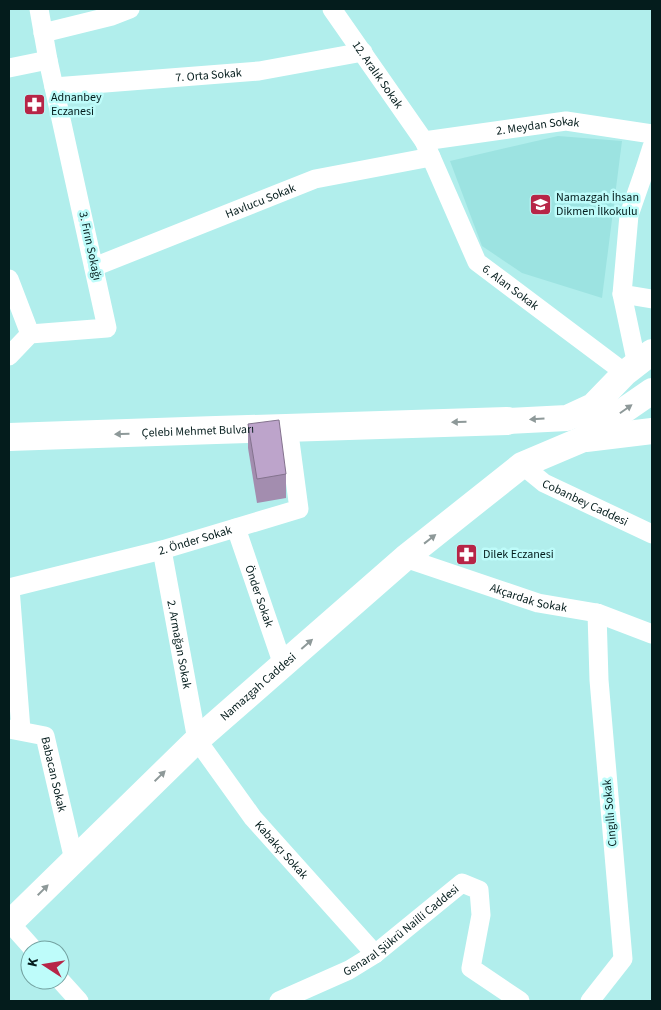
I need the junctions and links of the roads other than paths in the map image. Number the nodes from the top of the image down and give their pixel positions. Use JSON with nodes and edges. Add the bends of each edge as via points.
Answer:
{"nodes":[{"id":1,"x":39,"y":9,"type":"edge"},
{"id":2,"x":130,"y":9,"type":"edge"},
{"id":3,"x":332,"y":9,"type":"edge"},
{"id":4,"x":44,"y":34,"type":"junction"},
{"id":5,"x":362,"y":52,"type":"junction"},
{"id":6,"x":48,"y":60,"type":"junction"},
{"id":7,"x":9,"y":68,"type":"edge"},
{"id":8,"x":54,"y":88,"type":"junction"},
{"id":9,"x":652,"y":134,"type":"edge"},
{"id":10,"x":652,"y":147,"type":"edge"},
{"id":11,"x":428,"y":149,"type":"junction"},
{"id":12,"x":648,"y":169,"type":"edge"},
{"id":13,"x":94,"y":267,"type":"junction"},
{"id":14,"x":9,"y":279,"type":"edge"},
{"id":15,"x":622,"y":294,"type":"junction"},
{"id":16,"x":652,"y":299,"type":"edge"},
{"id":17,"x":30,"y":334,"type":"junction"},
{"id":18,"x":9,"y":356,"type":"edge"},
{"id":19,"x":638,"y":364,"type":"edge"},
{"id":20,"x":652,"y":391,"type":"edge"},
{"id":21,"x":567,"y":418,"type":"junction"},
{"id":22,"x":508,"y":420,"type":"joint"},
{"id":23,"x":288,"y":426,"type":"junction"},
{"id":24,"x":652,"y":431,"type":"edge"},
{"id":25,"x":9,"y":437,"type":"edge"},
{"id":26,"x":581,"y":440,"type":"junction"},
{"id":27,"x":522,"y":466,"type":"junction"},
{"id":28,"x":236,"y":528,"type":"junction"},
{"id":29,"x":652,"y":534,"type":"edge"},
{"id":30,"x":162,"y":550,"type":"junction"},
{"id":31,"x":405,"y":558,"type":"junction"},
{"id":32,"x":9,"y":588,"type":"edge"},
{"id":33,"x":596,"y":613,"type":"junction"},
{"id":34,"x":652,"y":634,"type":"edge"},
{"id":35,"x":283,"y":665,"type":"junction"},
{"id":36,"x":15,"y":729,"type":"edge"},
{"id":37,"x":197,"y":740,"type":"junction"},
{"id":38,"x":74,"y":860,"type":"junction"},
{"id":39,"x":9,"y":923,"type":"edge"},
{"id":40,"x":25,"y":940,"type":"edge"},
{"id":41,"x":376,"y":954,"type":"junction"},
{"id":42,"x":69,"y":990,"type":"edge"},
{"id":43,"x":79,"y":1001,"type":"edge"},
{"id":44,"x":279,"y":1001,"type":"edge"},
{"id":45,"x":520,"y":1001,"type":"edge"},
{"id":46,"x":590,"y":1001,"type":"edge"}],
"edges":[{"from":1,"to":4,"type":"street","name":"3. Fırın Sokağı"},
{"from":2,"to":4,"type":"street"},
{"from":3,"to":5,"type":"street","name":"12. Aralık Sokak"},
{"from":4,"to":6,"type":"street","name":"3. Fırın Sokağı"},
{"from":5,"to":8,"type":"street","name":"7. Orta Sokak","via":[[259,71]]},
{"from":5,"to":11,"type":"street","name":"12. Aralık Sokak"},
{"from":6,"to":7,"type":"street"},
{"from":6,"to":8,"type":"street","name":"3. Fırın Sokağı"},
{"from":8,"to":13,"type":"street","name":"3. Fırın Sokağı"},
{"from":9,"to":11,"type":"street","name":"2. Meydan Sokak","via":[[566,121]]},
{"from":10,"to":12,"type":"street"},
{"from":11,"to":13,"type":"street","name":"Havlucu Sokak","via":[[315,179]]},
{"from":11,"to":19,"type":"street","name":"6. Alan Sokak","via":[[477,262]]},
{"from":12,"to":15,"type":"street","via":[[629,215]]},
{"from":13,"to":17,"type":"street","name":"3. Fırın Sokağı","via":[[107,328]]},
{"from":14,"to":17,"type":"street"},
{"from":15,"to":16,"type":"street"},
{"from":15,"to":19,"type":"street"},
{"from":17,"to":18,"type":"street"},
{"from":19,"to":21,"type":"main road","via":[[593,406]]},
{"from":26,"to":20,"type":"main road","one_way":true},
{"from":21,"to":22,"type":"main road","one_way":true},
{"from":21,"to":26,"type":"main road"},
{"from":22,"to":23,"type":"main road","name":"Çelebi Mehmet Bulvarı","one_way":true},
{"from":23,"to":25,"type":"main road","name":"Çelebi Mehmet Bulvarı","one_way":true,"via":[[203,432]]},
{"from":23,"to":28,"type":"street","name":"2. Önder Sokak","via":[[298,509]]},
{"from":24,"to":26,"type":"main road"},
{"from":26,"to":27,"type":"main road","name":"Namazgah Caddesi"},
{"from":27,"to":29,"type":"street","name":"Cobanbey Caddesi","via":[[544,483]]},
{"from":31,"to":27,"type":"main road","name":"Namazgah Caddesi","one_way":true},
{"from":28,"to":30,"type":"street","name":"2. Önder Sokak"},
{"from":28,"to":35,"type":"street","name":"Önder Sokak"},
{"from":30,"to":32,"type":"street","name":"2. Önder Sokak"},
{"from":30,"to":37,"type":"street","name":"2. Armağan Sokak"},
{"from":31,"to":33,"type":"street","name":"Akçardak Sokak","via":[[538,603]]},
{"from":35,"to":31,"type":"main road","name":"Namazgah Caddesi","one_way":true},
{"from":32,"to":36,"type":"street","name":"Babacan Sokak"},
{"from":33,"to":34,"type":"street","name":"Akçardak Sokak"},
{"from":33,"to":46,"type":"street","name":"Cıngıllı Sokak","via":[[623,959]]},
{"from":35,"to":37,"type":"main road","name":"Namazgah Caddesi"},
{"from":36,"to":38,"type":"street","name":"Babacan Sokak","via":[[45,736]]},
{"from":38,"to":37,"type":"main road","name":"Namazgah Caddesi","one_way":true},
{"from":37,"to":41,"type":"street","name":"Kabakçı Sokak","via":[[254,818]]},
{"from":39,"to":38,"type":"main road","name":"Namazgah Caddesi","one_way":true},
{"from":39,"to":40,"type":"street"},
{"from":41,"to":44,"type":"street","name":"Genaral Şükrü Nailli Caddesi","via":[[349,970]]},
{"from":41,"to":45,"type":"street","name":"Genaral Şükrü Nailli Caddesi","via":[[462,883],[478,890],[481,915],[471,968]]},
{"from":42,"to":43,"type":"street"}]}
